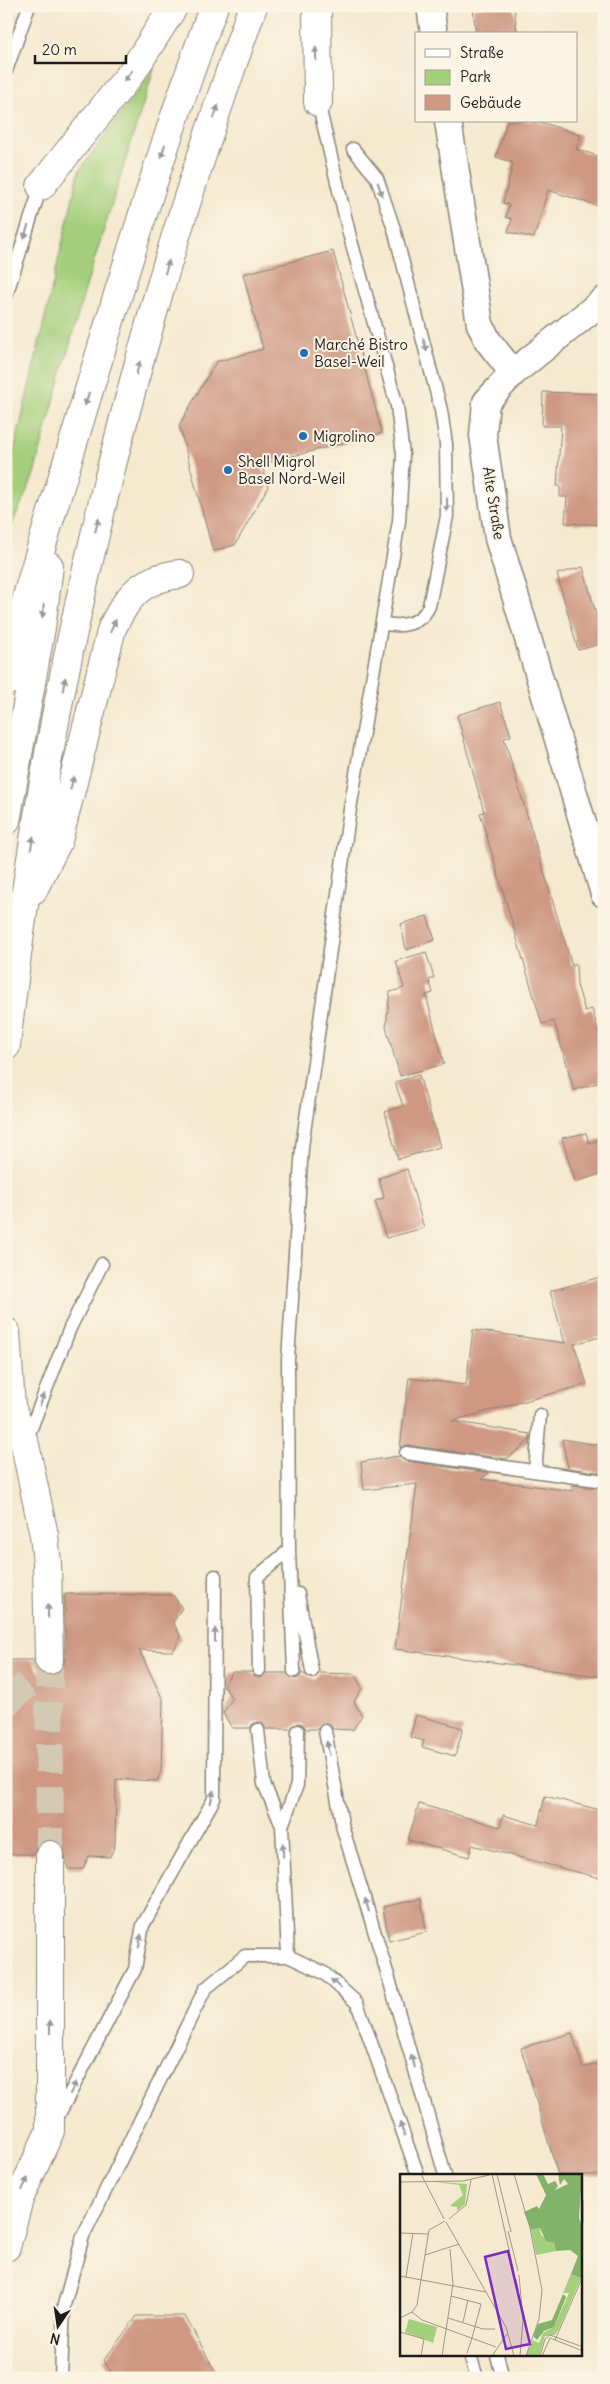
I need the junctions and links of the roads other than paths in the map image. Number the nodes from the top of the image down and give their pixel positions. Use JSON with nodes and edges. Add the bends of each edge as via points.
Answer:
{"nodes":[{"id":1,"x":29,"y":6,"type":"edge"},
{"id":2,"x":174,"y":6,"type":"edge"},
{"id":3,"x":214,"y":6,"type":"edge"},
{"id":4,"x":252,"y":6,"type":"edge"},
{"id":5,"x":317,"y":6,"type":"edge"},
{"id":6,"x":430,"y":6,"type":"edge"},
{"id":7,"x":434,"y":32,"type":"edge"},
{"id":8,"x":6,"y":71,"type":"edge"},
{"id":9,"x":318,"y":102,"type":"joint"},
{"id":10,"x":448,"y":122,"type":"edge"},
{"id":11,"x":353,"y":149,"type":"dead end"},
{"id":12,"x":41,"y":186,"type":"joint"},
{"id":13,"x":6,"y":296,"type":"edge"},
{"id":14,"x":604,"y":300,"type":"edge"},
{"id":15,"x":513,"y":373,"type":"junction"},
{"id":16,"x":59,"y":493,"type":"junction"},
{"id":17,"x":180,"y":574,"type":"dead end"},
{"id":18,"x":6,"y":598,"type":"edge"},
{"id":19,"x":382,"y":623,"type":"junction"},
{"id":20,"x":6,"y":682,"type":"edge"},
{"id":21,"x":6,"y":820,"type":"edge"},
{"id":22,"x":604,"y":894,"type":"edge"},
{"id":23,"x":23,"y":909,"type":"junction"},
{"id":24,"x":6,"y":1046,"type":"edge"},
{"id":25,"x":102,"y":1264,"type":"dead end"},
{"id":26,"x":6,"y":1332,"type":"edge"},
{"id":27,"x":540,"y":1415,"type":"dead end"},
{"id":28,"x":25,"y":1445,"type":"junction"},
{"id":29,"x":406,"y":1453,"type":"dead end"},
{"id":30,"x":535,"y":1471,"type":"junction"},
{"id":31,"x":604,"y":1480,"type":"edge"},
{"id":32,"x":289,"y":1550,"type":"junction"},
{"id":33,"x":215,"y":1576,"type":"dead end"},
{"id":34,"x":50,"y":1660,"type":"tunnel mouth"},
{"id":35,"x":259,"y":1670,"type":"dead end"},
{"id":36,"x":294,"y":1671,"type":"dead end"},
{"id":37,"x":312,"y":1671,"type":"dead end"},
{"id":38,"x":258,"y":1730,"type":"dead end"},
{"id":39,"x":325,"y":1731,"type":"dead end"},
{"id":40,"x":298,"y":1732,"type":"dead end"},
{"id":41,"x":282,"y":1826,"type":"junction"},
{"id":42,"x":50,"y":1855,"type":"tunnel mouth"},
{"id":43,"x":288,"y":1956,"type":"junction"},
{"id":44,"x":50,"y":2131,"type":"junction"},
{"id":45,"x":418,"y":2174,"type":"edge"},
{"id":46,"x":445,"y":2174,"type":"edge"},
{"id":47,"x":6,"y":2247,"type":"edge"},
{"id":48,"x":470,"y":2356,"type":"edge"},
{"id":49,"x":497,"y":2356,"type":"edge"},
{"id":50,"x":61,"y":2378,"type":"edge"},
{"id":51,"x":477,"y":2378,"type":"edge"},
{"id":52,"x":503,"y":2378,"type":"edge"}],
"edges":[{"from":1,"to":8,"type":"lane"},
{"from":2,"to":12,"type":"highway","one_way":true,"via":[[132,72]]},
{"from":3,"to":16,"type":"highway","one_way":true,"via":[[182,91]]},
{"from":23,"to":4,"type":"highway","one_way":true,"via":[[31,850],[91,549],[152,313]]},
{"from":9,"to":5,"type":"highway","one_way":true},
{"from":6,"to":7,"type":"street"},
{"from":9,"to":19,"type":"lane","via":[[350,237],[398,406],[401,430],[402,499]]},
{"from":10,"to":15,"type":"street","via":[[480,324],[488,341]]},
{"from":11,"to":19,"type":"lane","one_way":true,"via":[[377,178],[394,229],[434,378],[446,444],[447,516],[429,606],[414,622],[395,626]]},
{"from":12,"to":13,"type":"lane","one_way":true},
{"from":14,"to":15,"type":"street","name":"Alte Straße"},
{"from":15,"to":22,"type":"street","name":"Alte Straße","via":[[486,402],[483,435],[498,538]]},
{"from":16,"to":18,"type":"highway"},
{"from":16,"to":20,"type":"highway","via":[[18,624]]},
{"from":16,"to":21,"type":"highway","one_way":true,"via":[[41,628]]},
{"from":23,"to":17,"type":"highway","one_way":true,"via":[[58,841],[112,628],[121,609],[142,586],[165,576]]},
{"from":19,"to":32,"type":"lane","via":[[350,809],[302,1147],[288,1360]]},
{"from":23,"to":24,"type":"highway"},
{"from":28,"to":25,"type":"lane","one_way":true,"via":[[70,1328]]},
{"from":26,"to":28,"type":"highway","via":[[11,1406]]},
{"from":27,"to":30,"type":"lane"},
{"from":34,"to":28,"type":"highway","one_way":true,"via":[[44,1535]]},
{"from":29,"to":30,"type":"lane"},
{"from":30,"to":31,"type":"lane"},
{"from":32,"to":35,"type":"lane","via":[[257,1577]]},
{"from":32,"to":36,"type":"lane"},
{"from":32,"to":37,"type":"lane"},
{"from":44,"to":33,"type":"lane","one_way":true,"via":[[135,1969],[143,1926],[214,1799]]},
{"from":38,"to":41,"type":"lane","via":[[264,1784]]},
{"from":46,"to":39,"type":"lane","one_way":true,"via":[[343,1829]]},
{"from":40,"to":41,"type":"lane","via":[[297,1785]]},
{"from":43,"to":41,"type":"lane","one_way":true},
{"from":44,"to":42,"type":"highway","one_way":true},
{"from":45,"to":43,"type":"lane","one_way":true,"via":[[357,2002],[324,1972]]},
{"from":43,"to":50,"type":"lane","via":[[245,1956],[205,1989],[82,2236],[64,2305]]},
{"from":47,"to":44,"type":"highway","one_way":true,"via":[[19,2199]]},
{"from":48,"to":51,"type":"lane"},
{"from":49,"to":52,"type":"lane"}]}
